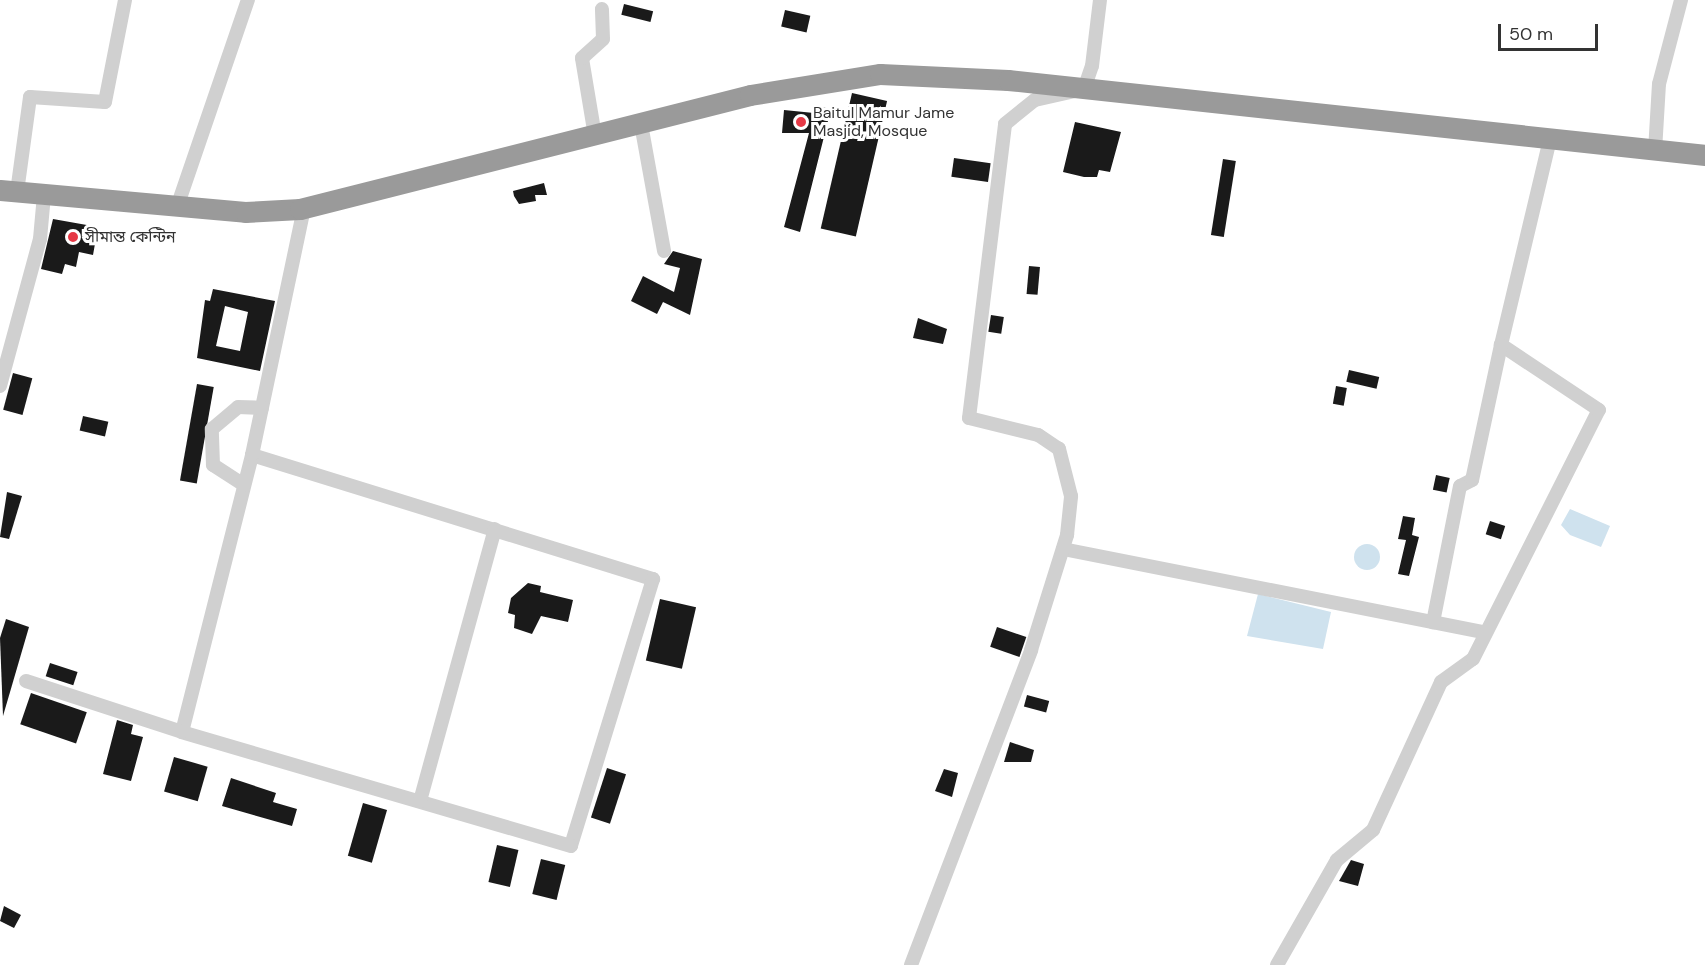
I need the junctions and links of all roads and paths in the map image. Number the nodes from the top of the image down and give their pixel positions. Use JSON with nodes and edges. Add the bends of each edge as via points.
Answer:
{"nodes":[{"id":1,"x":125,"y":0,"type":"edge"},
{"id":2,"x":248,"y":0,"type":"edge"},
{"id":3,"x":1100,"y":0,"type":"edge"},
{"id":4,"x":1681,"y":0,"type":"edge"},
{"id":5,"x":602,"y":9,"type":"dead end"},
{"id":6,"x":1084,"y":89,"type":"junction"},
{"id":7,"x":641,"y":124,"type":"junction"},
{"id":8,"x":595,"y":136,"type":"junction"},
{"id":9,"x":1550,"y":140,"type":"junction"},
{"id":10,"x":1655,"y":151,"type":"junction"},
{"id":11,"x":1705,"y":155,"type":"edge"},
{"id":12,"x":9,"y":191,"type":"edge"},
{"id":13,"x":44,"y":195,"type":"junction"},
{"id":14,"x":177,"y":207,"type":"junction"},
{"id":15,"x":304,"y":208,"type":"junction"},
{"id":16,"x":664,"y":251,"type":"dead end"},
{"id":17,"x":1502,"y":345,"type":"junction"},
{"id":18,"x":0,"y":386,"type":"edge"},
{"id":19,"x":262,"y":408,"type":"junction"},
{"id":20,"x":252,"y":455,"type":"junction"},
{"id":21,"x":244,"y":485,"type":"junction"},
{"id":22,"x":495,"y":529,"type":"junction"},
{"id":23,"x":1063,"y":549,"type":"junction"},
{"id":24,"x":1433,"y":622,"type":"junction"},
{"id":25,"x":1486,"y":633,"type":"junction"},
{"id":26,"x":26,"y":681,"type":"dead end"},
{"id":27,"x":182,"y":732,"type":"junction"},
{"id":28,"x":420,"y":801,"type":"junction"},
{"id":29,"x":911,"y":965,"type":"edge"},
{"id":30,"x":1277,"y":965,"type":"edge"}],
"edges":[{"from":1,"to":12,"type":"street","via":[[105,102],[30,97]]},
{"from":2,"to":14,"type":"street"},
{"from":3,"to":6,"type":"street","via":[[1092,66]]},
{"from":4,"to":10,"type":"street","via":[[1659,84]]},
{"from":5,"to":8,"type":"street","via":[[603,39],[582,58]]},
{"from":6,"to":7,"type":"highway","via":[[965,76],[870,75],[781,88]]},
{"from":6,"to":9,"type":"highway"},
{"from":6,"to":23,"type":"street","via":[[1035,100],[1005,124],[969,418],[1038,435],[1059,449],[1071,496]]},
{"from":7,"to":8,"type":"highway"},
{"from":7,"to":16,"type":"street"},
{"from":8,"to":15,"type":"highway"},
{"from":9,"to":10,"type":"highway"},
{"from":9,"to":17,"type":"street"},
{"from":10,"to":11,"type":"highway"},
{"from":12,"to":13,"type":"highway"},
{"from":13,"to":14,"type":"highway"},
{"from":13,"to":18,"type":"street","via":[[40,239]]},
{"from":14,"to":15,"type":"highway","via":[[245,212]]},
{"from":15,"to":19,"type":"street"},
{"from":17,"to":24,"type":"street","via":[[1472,480],[1460,486]]},
{"from":17,"to":25,"type":"street","via":[[1599,410]]},
{"from":19,"to":20,"type":"street"},
{"from":19,"to":21,"type":"street","via":[[238,407],[212,429],[213,465]]},
{"from":20,"to":21,"type":"street"},
{"from":20,"to":22,"type":"street"},
{"from":21,"to":27,"type":"street"},
{"from":22,"to":28,"type":"street"},
{"from":22,"to":28,"type":"street","via":[[653,579],[571,846]]},
{"from":23,"to":24,"type":"street"},
{"from":23,"to":29,"type":"street","via":[[1031,650]]},
{"from":24,"to":25,"type":"street"},
{"from":25,"to":30,"type":"street","via":[[1473,659],[1441,682],[1414,729],[1373,830],[1336,860]]},
{"from":26,"to":27,"type":"street"},
{"from":27,"to":28,"type":"street"}]}
